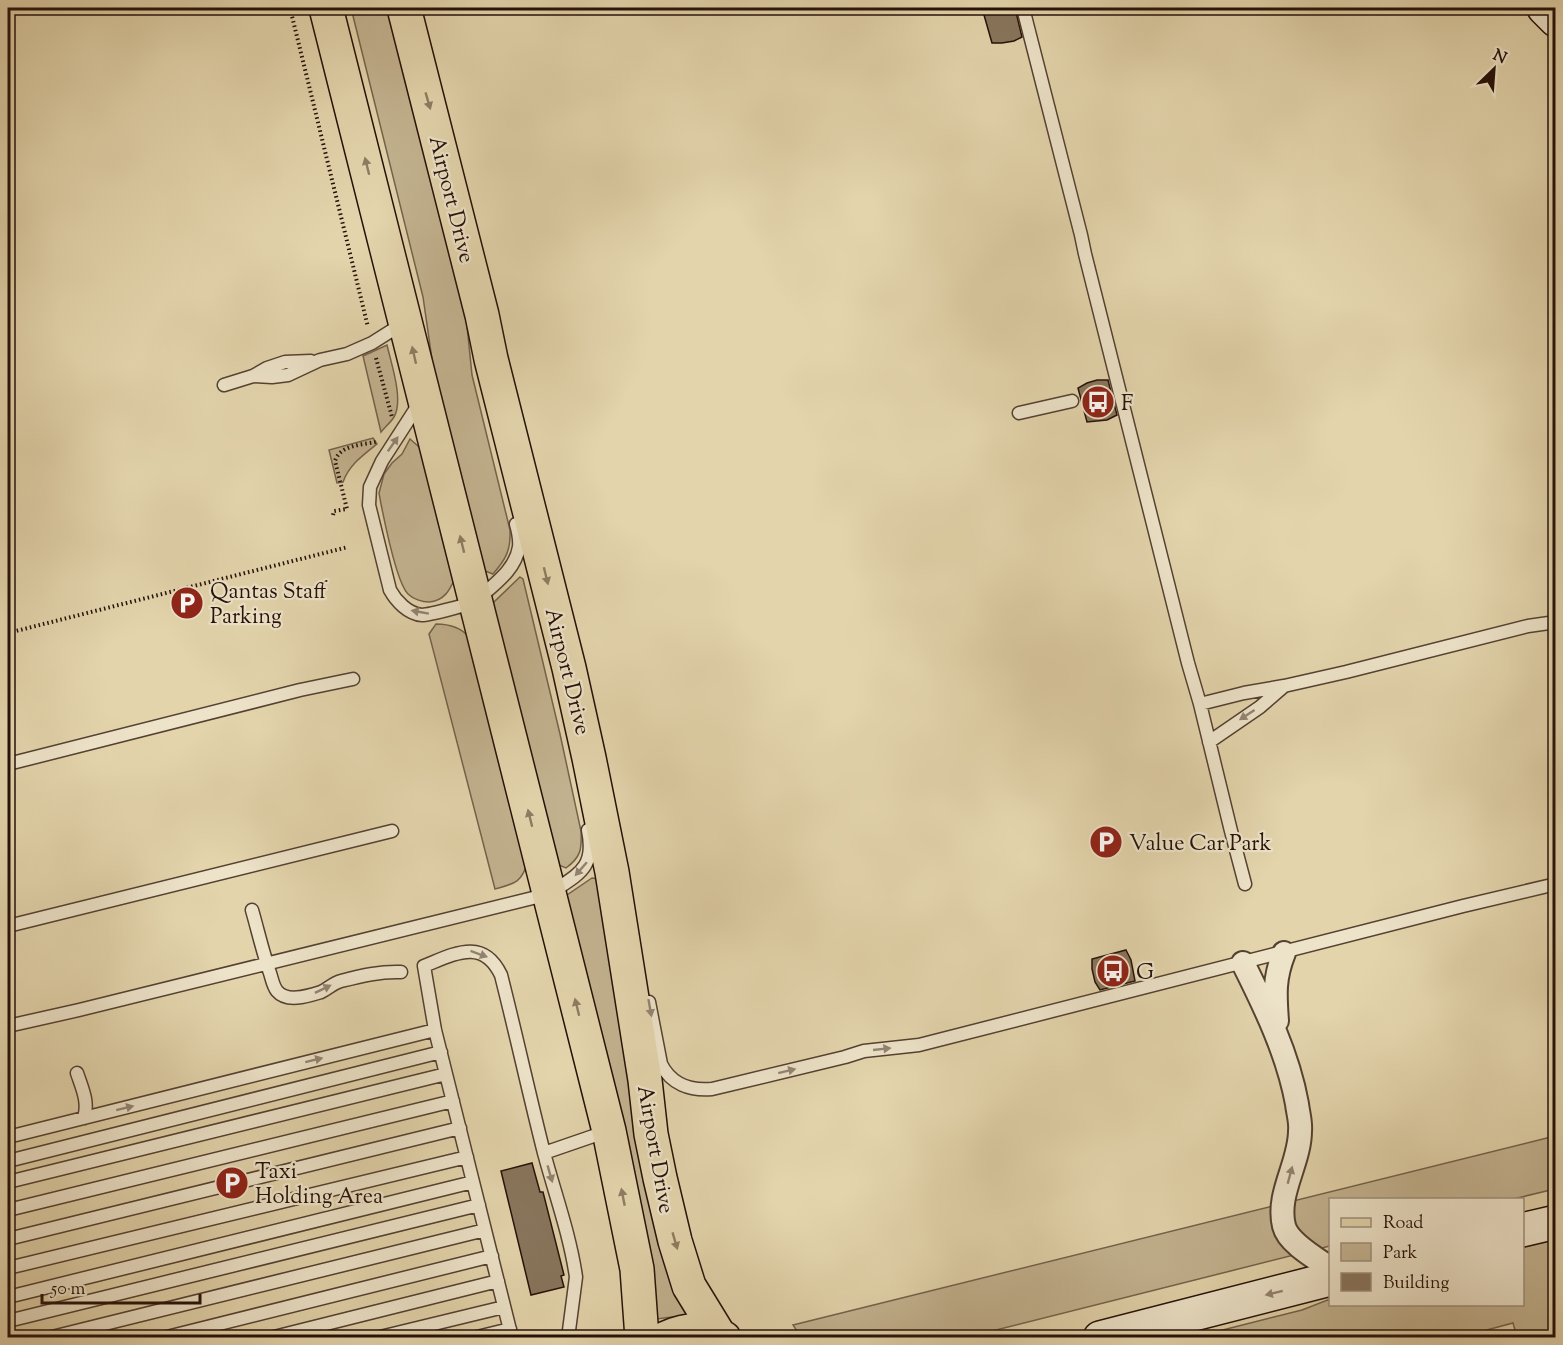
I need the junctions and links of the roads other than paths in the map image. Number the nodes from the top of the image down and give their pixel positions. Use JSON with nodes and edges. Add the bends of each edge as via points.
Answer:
{"nodes":[{"id":1,"x":326,"y":8,"type":"edge"},
{"id":2,"x":404,"y":8,"type":"edge"},
{"id":3,"x":1023,"y":8,"type":"edge"},
{"id":4,"x":1544,"y":8,"type":"edge"},
{"id":5,"x":1556,"y":20,"type":"edge"},
{"id":6,"x":406,"y":321,"type":"junction"},
{"id":7,"x":491,"y":359,"type":"junction"},
{"id":8,"x":224,"y":385,"type":"dead end"},
{"id":9,"x":423,"y":396,"type":"junction"},
{"id":10,"x":1072,"y":401,"type":"dead end"},
{"id":11,"x":1020,"y":413,"type":"dead end"},
{"id":12,"x":496,"y":431,"type":"dead end"},
{"id":13,"x":514,"y":517,"type":"dead end"},
{"id":14,"x":477,"y":601,"type":"junction"},
{"id":15,"x":1556,"y":622,"type":"edge"},
{"id":16,"x":569,"y":668,"type":"junction"},
{"id":17,"x":353,"y":679,"type":"dead end"},
{"id":18,"x":1284,"y":686,"type":"junction"},
{"id":19,"x":1200,"y":704,"type":"junction"},
{"id":20,"x":572,"y":740,"type":"dead end"},
{"id":21,"x":1209,"y":742,"type":"junction"},
{"id":22,"x":8,"y":764,"type":"edge"},
{"id":23,"x":585,"y":819,"type":"dead end"},
{"id":24,"x":392,"y":831,"type":"dead end"},
{"id":25,"x":612,"y":872,"type":"junction"},
{"id":26,"x":1245,"y":884,"type":"dead end"},
{"id":27,"x":1556,"y":884,"type":"edge"},
{"id":28,"x":549,"y":894,"type":"junction"},
{"id":29,"x":252,"y":910,"type":"dead end"},
{"id":30,"x":8,"y":926,"type":"edge"},
{"id":31,"x":633,"y":933,"type":"dead end"},
{"id":32,"x":1284,"y":953,"type":"junction"},
{"id":33,"x":266,"y":963,"type":"junction"},
{"id":34,"x":1243,"y":963,"type":"junction"},
{"id":35,"x":401,"y":972,"type":"dead end"},
{"id":36,"x":646,"y":987,"type":"dead end"},
{"id":37,"x":8,"y":1026,"type":"edge"},
{"id":38,"x":435,"y":1030,"type":"junction"},
{"id":39,"x":1279,"y":1043,"type":"junction"},
{"id":40,"x":441,"y":1052,"type":"junction"},
{"id":41,"x":77,"y":1073,"type":"dead end"},
{"id":42,"x":446,"y":1074,"type":"junction"},
{"id":43,"x":453,"y":1101,"type":"junction"},
{"id":44,"x":84,"y":1118,"type":"junction"},
{"id":45,"x":460,"y":1128,"type":"junction"},
{"id":46,"x":609,"y":1131,"type":"junction"},
{"id":47,"x":8,"y":1137,"type":"edge"},
{"id":48,"x":544,"y":1153,"type":"junction"},
{"id":49,"x":467,"y":1157,"type":"junction"},
{"id":50,"x":8,"y":1161,"type":"edge"},
{"id":51,"x":8,"y":1182,"type":"edge"},
{"id":52,"x":473,"y":1182,"type":"junction"},
{"id":53,"x":479,"y":1205,"type":"junction"},
{"id":54,"x":8,"y":1210,"type":"edge"},
{"id":55,"x":1556,"y":1222,"type":"edge"},
{"id":56,"x":485,"y":1230,"type":"junction"},
{"id":57,"x":1524,"y":1230,"type":"edge"},
{"id":58,"x":8,"y":1239,"type":"edge"},
{"id":59,"x":492,"y":1256,"type":"junction"},
{"id":60,"x":1329,"y":1267,"type":"edge"},
{"id":61,"x":8,"y":1268,"type":"edge"},
{"id":62,"x":1329,"y":1279,"type":"edge"},
{"id":63,"x":498,"y":1281,"type":"junction"},
{"id":64,"x":8,"y":1297,"type":"edge"},
{"id":65,"x":504,"y":1307,"type":"junction"},
{"id":66,"x":8,"y":1322,"type":"edge"},
{"id":67,"x":511,"y":1333,"type":"edge"},
{"id":68,"x":8,"y":1334,"type":"edge"},
{"id":69,"x":722,"y":1336,"type":"edge"},
{"id":70,"x":1103,"y":1337,"type":"edge"},
{"id":71,"x":12,"y":1338,"type":"edge"},
{"id":72,"x":48,"y":1338,"type":"edge"},
{"id":73,"x":163,"y":1338,"type":"edge"},
{"id":74,"x":270,"y":1338,"type":"edge"},
{"id":75,"x":376,"y":1338,"type":"edge"},
{"id":76,"x":472,"y":1338,"type":"edge"},
{"id":77,"x":568,"y":1338,"type":"edge"},
{"id":78,"x":642,"y":1338,"type":"edge"},
{"id":79,"x":666,"y":1338,"type":"edge"}],
"edges":[{"from":6,"to":1,"type":"main road","name":"Airport Drive","one_way":true},
{"from":2,"to":7,"type":"main road","name":"Airport Drive","one_way":true},
{"from":3,"to":19,"type":"lane"},
{"from":4,"to":5,"type":"street"},
{"from":6,"to":8,"type":"lane","via":[[347,354],[285,362]]},
{"from":9,"to":6,"type":"main road","name":"Airport Drive","one_way":true},
{"from":7,"to":12,"type":"lane"},
{"from":7,"to":16,"type":"main road","name":"Airport Drive","one_way":true},
{"from":14,"to":9,"type":"main road","name":"Airport Drive","one_way":true},
{"from":14,"to":9,"type":"lane","one_way":true,"via":[[422,615],[403,606],[390,590],[369,505],[370,486]]},
{"from":10,"to":11,"type":"lane"},
{"from":13,"to":14,"type":"lane","via":[[520,538],[516,558],[506,574]]},
{"from":28,"to":14,"type":"main road","name":"Airport Drive","one_way":true},
{"from":15,"to":18,"type":"lane"},
{"from":16,"to":20,"type":"lane"},
{"from":16,"to":25,"type":"main road","name":"Airport Drive"},
{"from":17,"to":22,"type":"lane"},
{"from":18,"to":19,"type":"lane"},
{"from":18,"to":21,"type":"lane","one_way":true},
{"from":19,"to":21,"type":"lane"},
{"from":21,"to":26,"type":"lane"},
{"from":23,"to":28,"type":"lane","one_way":true,"via":[[590,841],[586,866]]},
{"from":24,"to":30,"type":"lane"},
{"from":25,"to":31,"type":"lane"},
{"from":25,"to":69,"type":"main road","name":"Airport Drive","one_way":true,"via":[[662,1189],[689,1286]]},
{"from":27,"to":32,"type":"lane"},
{"from":28,"to":33,"type":"lane"},
{"from":46,"to":28,"type":"main road","name":"Airport Drive","one_way":true},
{"from":29,"to":33,"type":"lane"},
{"from":32,"to":34,"type":"lane"},
{"from":32,"to":39,"type":"street","via":[[1274,992]]},
{"from":33,"to":35,"type":"lane","one_way":true,"via":[[274,988],[293,998],[323,991],[338,982],[385,971]]},
{"from":33,"to":37,"type":"lane"},
{"from":36,"to":34,"type":"lane","one_way":true,"via":[[664,1071],[681,1085],[702,1090],[864,1051],[919,1045]]},
{"from":34,"to":39,"type":"street"},
{"from":38,"to":40,"type":"lane"},
{"from":44,"to":38,"type":"lane","one_way":true},
{"from":38,"to":48,"type":"lane","one_way":true,"via":[[424,966],[464,951],[486,956],[501,975]]},
{"from":60,"to":39,"type":"street","one_way":true,"via":[[1297,1244],[1284,1225],[1284,1200],[1300,1132],[1294,1090]]},
{"from":40,"to":42,"type":"lane"},
{"from":40,"to":50,"type":"lane"},
{"from":41,"to":44,"type":"lane","via":[[85,1097]]},
{"from":42,"to":43,"type":"lane"},
{"from":42,"to":51,"type":"lane"},
{"from":43,"to":45,"type":"lane"},
{"from":43,"to":54,"type":"lane"},
{"from":44,"to":47,"type":"lane"},
{"from":45,"to":49,"type":"lane"},
{"from":45,"to":58,"type":"lane"},
{"from":46,"to":48,"type":"lane"},
{"from":78,"to":46,"type":"main road","name":"Airport Drive","one_way":true,"via":[[637,1269]]},
{"from":48,"to":77,"type":"lane","one_way":true,"via":[[576,1277]]},
{"from":49,"to":52,"type":"lane"},
{"from":49,"to":61,"type":"lane"},
{"from":52,"to":53,"type":"lane"},
{"from":52,"to":64,"type":"lane"},
{"from":53,"to":56,"type":"lane"},
{"from":53,"to":66,"type":"lane"},
{"from":55,"to":57,"type":"street"},
{"from":56,"to":59,"type":"lane"},
{"from":56,"to":72,"type":"lane"},
{"from":59,"to":63,"type":"lane"},
{"from":59,"to":73,"type":"lane"},
{"from":62,"to":70,"type":"street","one_way":true},
{"from":63,"to":65,"type":"lane"},
{"from":63,"to":74,"type":"lane"},
{"from":65,"to":67,"type":"lane"},
{"from":65,"to":75,"type":"lane"},
{"from":67,"to":76,"type":"lane"},
{"from":68,"to":71,"type":"lane"},
{"from":69,"to":79,"type":"main road","via":[[691,1330]]}]}
